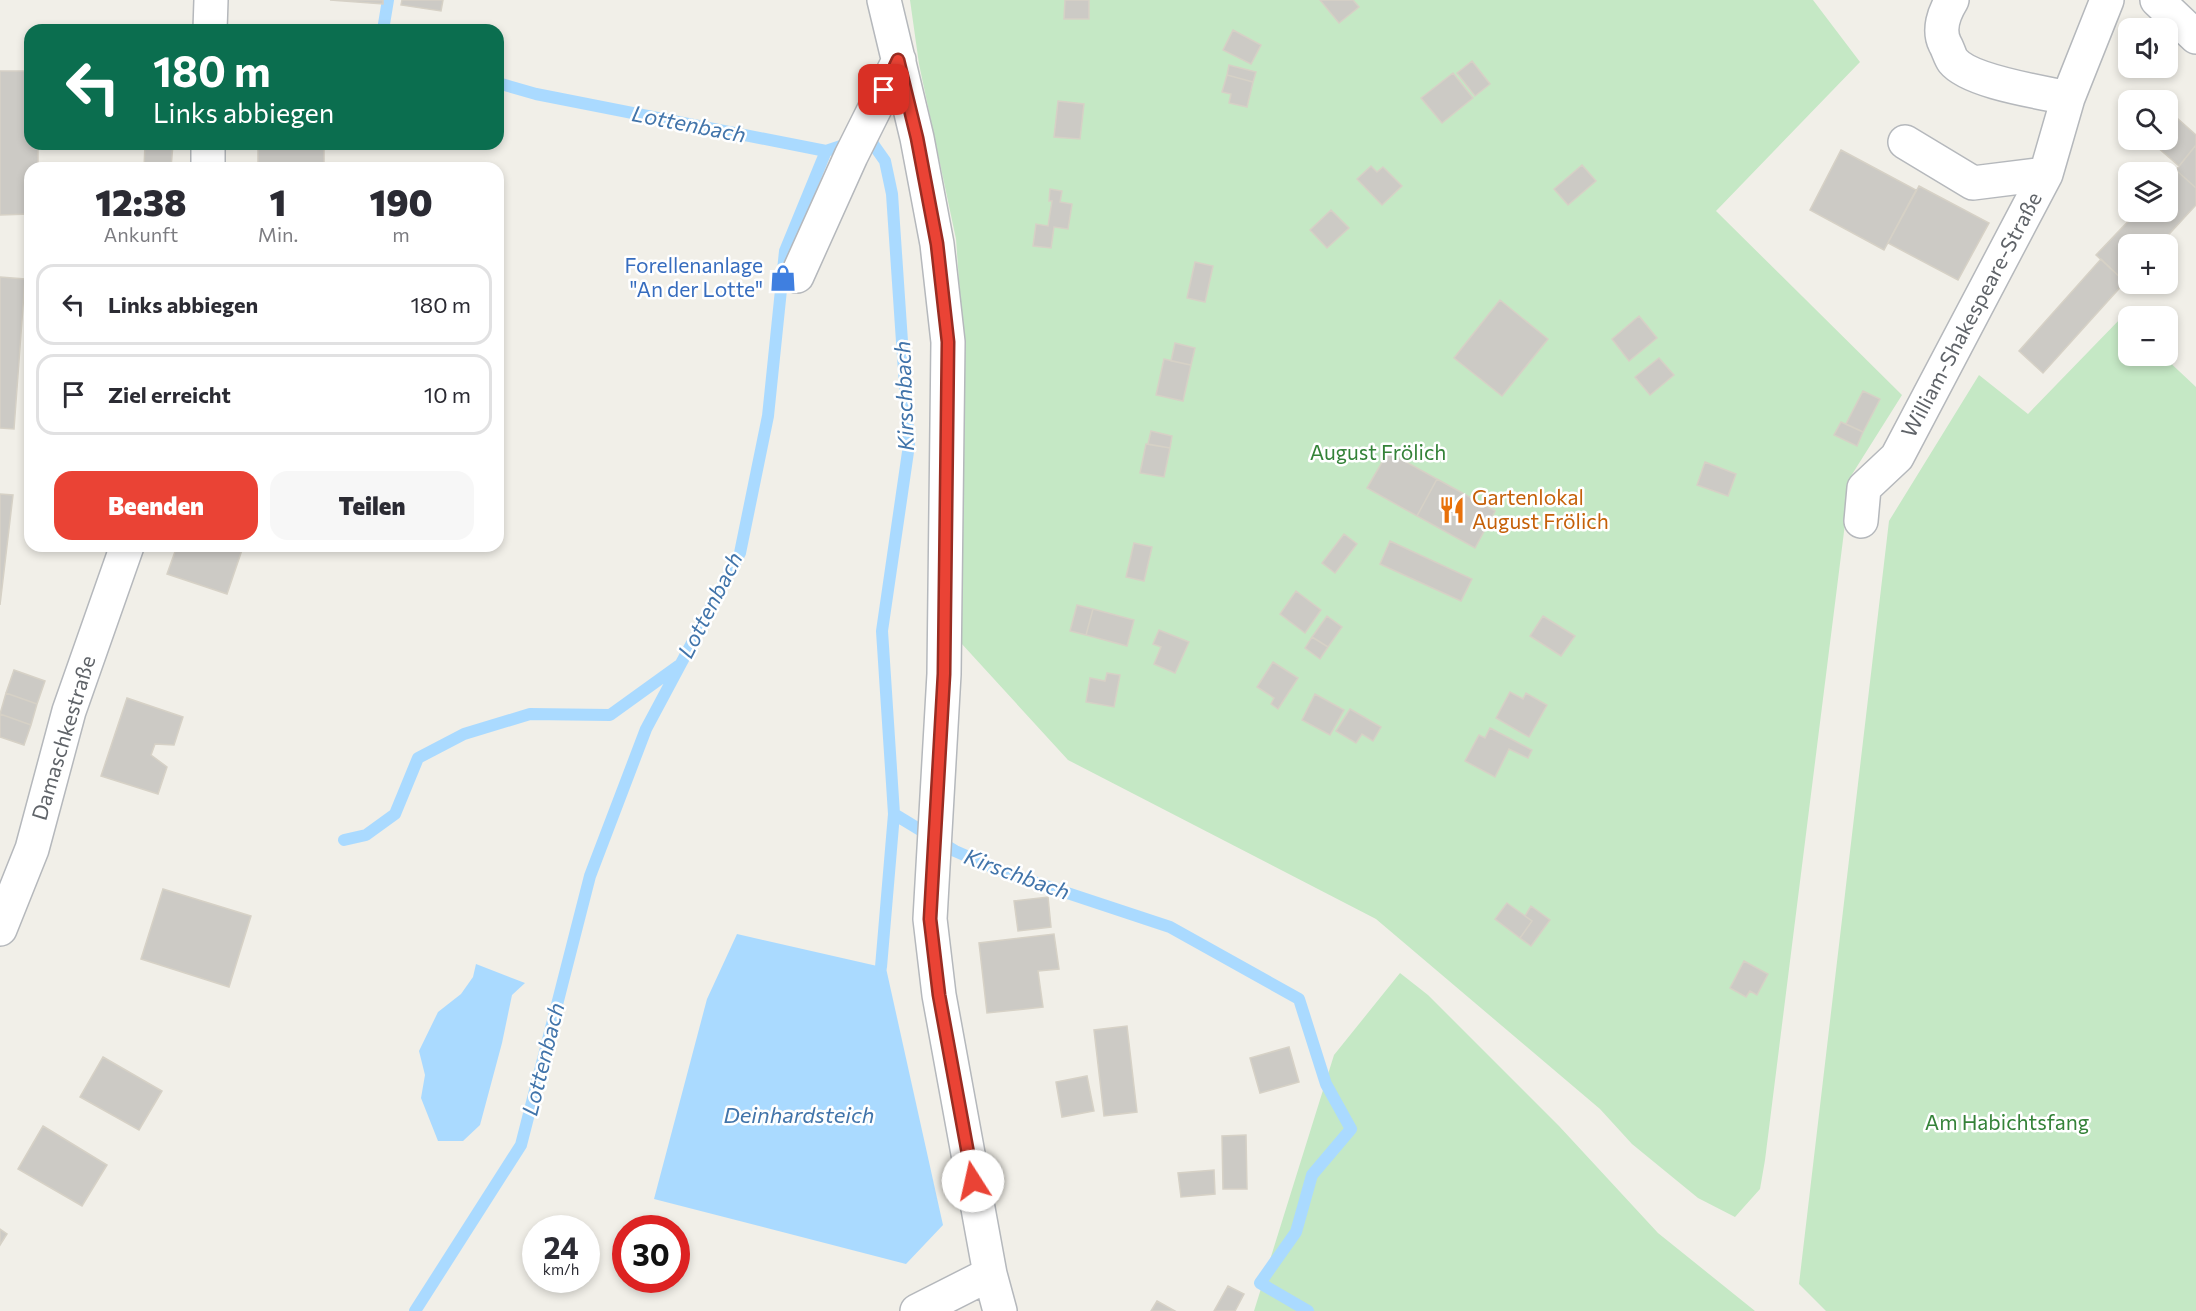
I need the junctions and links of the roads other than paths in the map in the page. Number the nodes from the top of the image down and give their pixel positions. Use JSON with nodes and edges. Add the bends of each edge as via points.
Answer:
{"nodes":[{"id":1,"x":210,"y":0,"type":"edge"},
{"id":2,"x":884,"y":0,"type":"edge"},
{"id":3,"x":1952,"y":0,"type":"edge"},
{"id":4,"x":2108,"y":0,"type":"edge"},
{"id":5,"x":2157,"y":0,"type":"edge"},
{"id":6,"x":210,"y":24,"type":"edge"},
{"id":7,"x":2196,"y":37,"type":"edge"},
{"id":8,"x":898,"y":60,"type":"junction"},
{"id":9,"x":2068,"y":98,"type":"junction"},
{"id":10,"x":1905,"y":142,"type":"dead end"},
{"id":11,"x":2046,"y":174,"type":"junction"},
{"id":12,"x":797,"y":276,"type":"dead end"},
{"id":13,"x":1861,"y":521,"type":"dead end"},
{"id":14,"x":124,"y":552,"type":"edge"},
{"id":15,"x":0,"y":929,"type":"edge"},
{"id":16,"x":990,"y":1274,"type":"junction"},
{"id":17,"x":916,"y":1311,"type":"edge"},
{"id":18,"x":1000,"y":1311,"type":"edge"}],
"edges":[{"from":1,"to":6,"type":"street"},
{"from":2,"to":8,"type":"street"},
{"from":3,"to":9,"type":"street","via":[[1943,16],[1942,38],[1953,62],[1973,75]]},
{"from":4,"to":9,"type":"street","name":"William-Shakespeare-Straße"},
{"from":5,"to":7,"type":"street"},
{"from":8,"to":12,"type":"street"},
{"from":8,"to":16,"type":"street","via":[[937,244],[948,342],[944,674],[930,919],[939,995]]},
{"from":9,"to":11,"type":"street","name":"William-Shakespeare-Straße"},
{"from":10,"to":11,"type":"street","via":[[1973,183]]},
{"from":11,"to":13,"type":"street","name":"William-Shakespeare-Straße","via":[[1897,457],[1864,488]]},
{"from":14,"to":15,"type":"street","name":"Damaschkestraße","via":[[69,711],[32,849]]},
{"from":16,"to":17,"type":"street"},
{"from":16,"to":18,"type":"street"}]}
